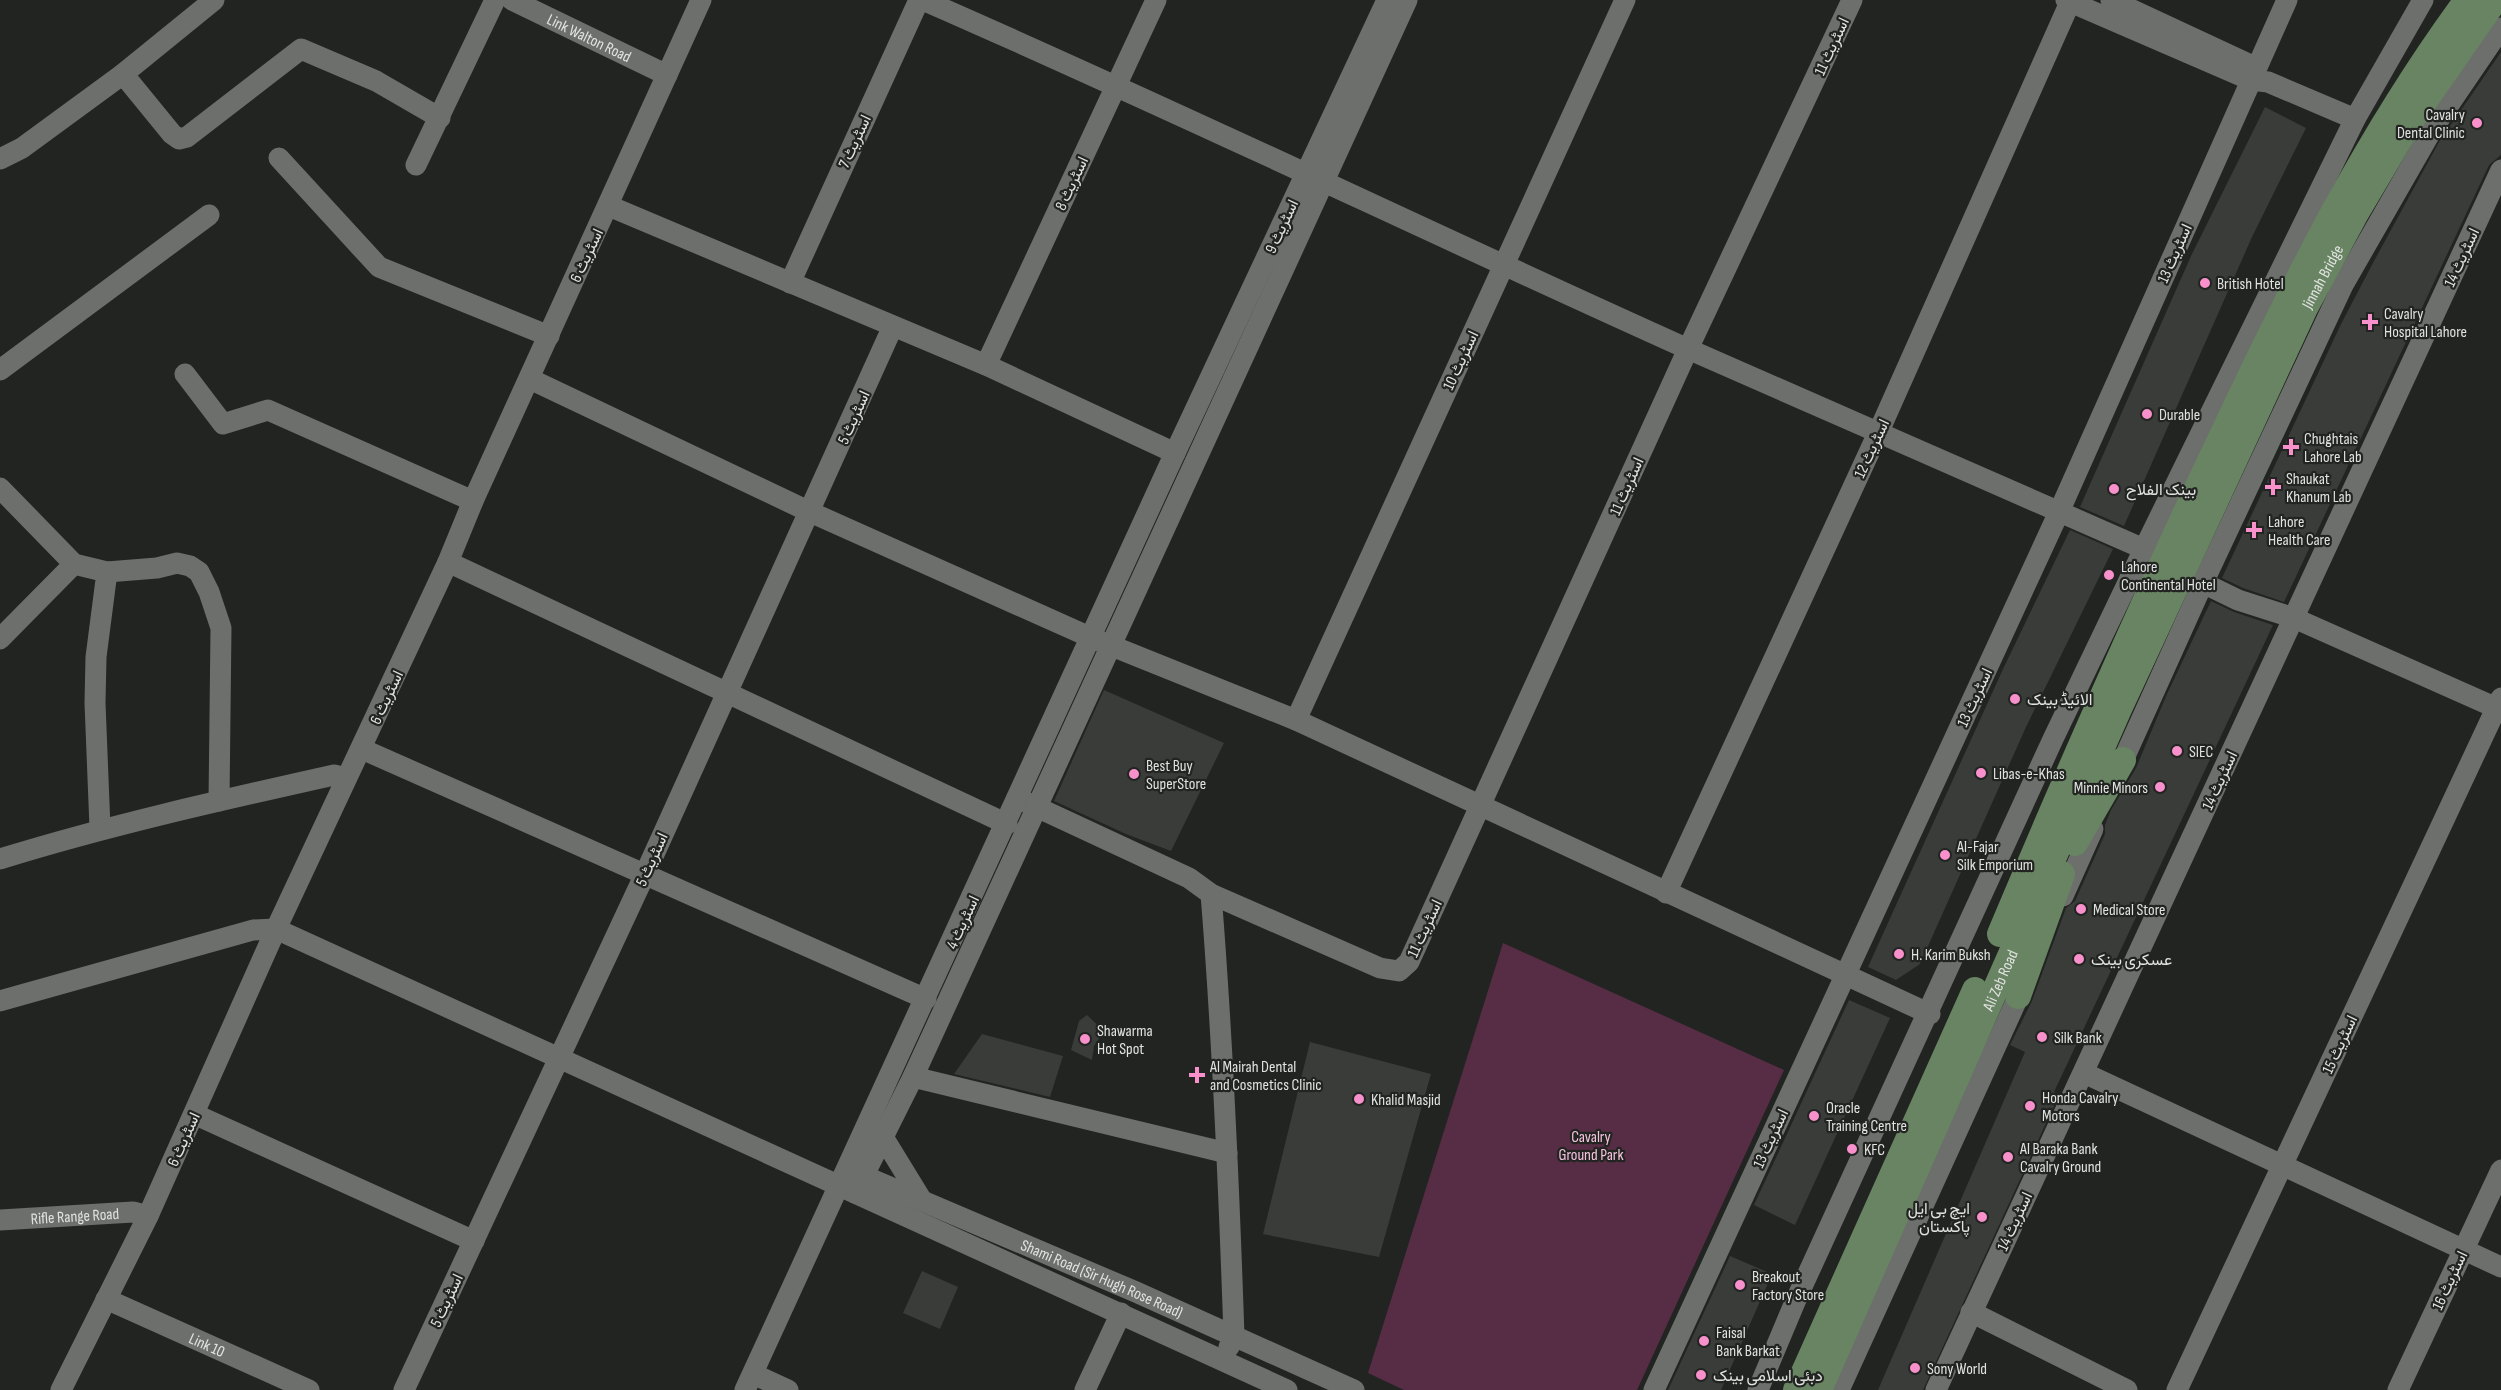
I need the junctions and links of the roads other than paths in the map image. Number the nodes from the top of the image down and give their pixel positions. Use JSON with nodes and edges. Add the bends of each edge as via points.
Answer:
{"nodes":[{"id":1,"x":213,"y":0,"type":"edge"},
{"id":2,"x":495,"y":0,"type":"edge"},
{"id":3,"x":512,"y":0,"type":"edge"},
{"id":4,"x":701,"y":0,"type":"edge"},
{"id":5,"x":921,"y":0,"type":"edge"},
{"id":6,"x":1156,"y":0,"type":"edge"},
{"id":7,"x":1387,"y":0,"type":"edge"},
{"id":8,"x":1407,"y":0,"type":"edge"},
{"id":9,"x":1625,"y":0,"type":"edge"},
{"id":10,"x":1852,"y":0,"type":"edge"},
{"id":11,"x":2111,"y":0,"type":"edge"},
{"id":12,"x":2287,"y":0,"type":"edge"},
{"id":13,"x":2423,"y":0,"type":"edge"},
{"id":14,"x":2467,"y":0,"type":"edge"},
{"id":15,"x":2495,"y":0,"type":"edge"},
{"id":16,"x":2069,"y":1,"type":"edge"},
{"id":17,"x":2501,"y":28,"type":"edge"},
{"id":18,"x":123,"y":75,"type":"junction"},
{"id":19,"x":667,"y":75,"type":"junction"},
{"id":20,"x":2258,"y":76,"type":"junction"},
{"id":21,"x":1117,"y":84,"type":"junction"},
{"id":22,"x":440,"y":118,"type":"junction"},
{"id":23,"x":2355,"y":119,"type":"junction"},
{"id":24,"x":279,"y":158,"type":"dead end"},
{"id":25,"x":0,"y":159,"type":"edge"},
{"id":26,"x":416,"y":165,"type":"dead end"},
{"id":27,"x":2499,"y":177,"type":"edge"},
{"id":28,"x":1314,"y":179,"type":"junction"},
{"id":29,"x":609,"y":206,"type":"junction"},
{"id":30,"x":209,"y":215,"type":"dead end"},
{"id":31,"x":1504,"y":264,"type":"junction"},
{"id":32,"x":790,"y":283,"type":"junction"},
{"id":33,"x":893,"y":326,"type":"junction"},
{"id":34,"x":549,"y":336,"type":"junction"},
{"id":35,"x":1688,"y":349,"type":"junction"},
{"id":36,"x":986,"y":365,"type":"junction"},
{"id":37,"x":0,"y":370,"type":"edge"},
{"id":38,"x":185,"y":374,"type":"dead end"},
{"id":39,"x":530,"y":379,"type":"junction"},
{"id":40,"x":1879,"y":431,"type":"junction"},
{"id":41,"x":1175,"y":453,"type":"junction"},
{"id":42,"x":0,"y":488,"type":"edge"},
{"id":43,"x":473,"y":501,"type":"junction"},
{"id":44,"x":810,"y":512,"type":"junction"},
{"id":45,"x":2059,"y":512,"type":"junction"},
{"id":46,"x":2144,"y":549,"type":"junction"},
{"id":47,"x":448,"y":562,"type":"junction"},
{"id":48,"x":74,"y":564,"type":"junction"},
{"id":49,"x":106,"y":572,"type":"junction"},
{"id":50,"x":2158,"y":572,"type":"joint"},
{"id":51,"x":2193,"y":577,"type":"junction"},
{"id":52,"x":2294,"y":618,"type":"junction"},
{"id":53,"x":0,"y":639,"type":"edge"},
{"id":54,"x":1101,"y":641,"type":"junction"},
{"id":55,"x":725,"y":693,"type":"junction"},
{"id":56,"x":2499,"y":705,"type":"edge"},
{"id":57,"x":2119,"y":709,"type":"junction"},
{"id":58,"x":1296,"y":720,"type":"junction"},
{"id":59,"x":2053,"y":739,"type":"junction"},
{"id":60,"x":362,"y":749,"type":"junction"},
{"id":61,"x":2077,"y":750,"type":"junction"},
{"id":62,"x":2123,"y":760,"type":"junction"},
{"id":63,"x":346,"y":778,"type":"junction"},
{"id":64,"x":219,"y":801,"type":"junction"},
{"id":65,"x":1026,"y":802,"type":"junction"},
{"id":66,"x":1480,"y":806,"type":"junction"},
{"id":67,"x":1006,"y":824,"type":"junction"},
{"id":68,"x":100,"y":828,"type":"junction"},
{"id":69,"x":2071,"y":850,"type":"junction"},
{"id":70,"x":0,"y":859,"type":"edge"},
{"id":71,"x":645,"y":874,"type":"junction"},
{"id":72,"x":1666,"y":893,"type":"junction"},
{"id":73,"x":1211,"y":894,"type":"junction"},
{"id":74,"x":276,"y":929,"type":"junction"},
{"id":75,"x":2003,"y":969,"type":"junction"},
{"id":76,"x":1846,"y":974,"type":"junction"},
{"id":77,"x":2018,"y":996,"type":"junction"},
{"id":78,"x":926,"y":999,"type":"junction"},
{"id":79,"x":0,"y":1001,"type":"edge"},
{"id":80,"x":1930,"y":1014,"type":"junction"},
{"id":81,"x":558,"y":1057,"type":"junction"},
{"id":82,"x":2084,"y":1073,"type":"junction"},
{"id":83,"x":913,"y":1077,"type":"junction"},
{"id":84,"x":194,"y":1114,"type":"junction"},
{"id":85,"x":883,"y":1137,"type":"junction"},
{"id":86,"x":1227,"y":1153,"type":"junction"},
{"id":87,"x":2282,"y":1165,"type":"junction"},
{"id":88,"x":2501,"y":1170,"type":"edge"},
{"id":89,"x":852,"y":1181,"type":"junction"},
{"id":90,"x":921,"y":1199,"type":"junction"},
{"id":91,"x":148,"y":1215,"type":"junction"},
{"id":92,"x":0,"y":1220,"type":"edge"},
{"id":93,"x":474,"y":1241,"type":"junction"},
{"id":94,"x":2464,"y":1249,"type":"junction"},
{"id":95,"x":2501,"y":1267,"type":"edge"},
{"id":96,"x":106,"y":1299,"type":"junction"},
{"id":97,"x":1971,"y":1312,"type":"junction"},
{"id":98,"x":1121,"y":1313,"type":"junction"},
{"id":99,"x":1234,"y":1336,"type":"junction"},
{"id":100,"x":1223,"y":1359,"type":"junction"},
{"id":101,"x":749,"y":1382,"type":"edge"},
{"id":102,"x":61,"y":1390,"type":"edge"},
{"id":103,"x":309,"y":1390,"type":"edge"},
{"id":104,"x":404,"y":1390,"type":"edge"},
{"id":105,"x":788,"y":1390,"type":"edge"},
{"id":106,"x":1085,"y":1390,"type":"edge"},
{"id":107,"x":1287,"y":1390,"type":"edge"},
{"id":108,"x":1354,"y":1390,"type":"edge"},
{"id":109,"x":1654,"y":1390,"type":"edge"},
{"id":110,"x":1758,"y":1390,"type":"edge"},
{"id":111,"x":1796,"y":1390,"type":"edge"},
{"id":112,"x":1819,"y":1390,"type":"edge"},
{"id":113,"x":1839,"y":1390,"type":"edge"},
{"id":114,"x":1936,"y":1390,"type":"edge"},
{"id":115,"x":2127,"y":1390,"type":"edge"},
{"id":116,"x":2177,"y":1390,"type":"edge"},
{"id":117,"x":2398,"y":1390,"type":"edge"}],
"edges":[{"from":1,"to":18,"type":"street"},
{"from":2,"to":22,"type":"street"},
{"from":3,"to":19,"type":"street","name":"Link Walton Road"},
{"from":4,"to":19,"type":"street","name":"اسٹریٹ 6"},
{"from":5,"to":21,"type":"street"},
{"from":5,"to":32,"type":"street","name":"اسٹریٹ 7"},
{"from":6,"to":21,"type":"street","name":"اسٹریٹ 8"},
{"from":7,"to":28,"type":"street","name":"اسٹریٹ 9"},
{"from":8,"to":28,"type":"street"},
{"from":9,"to":31,"type":"street","name":"اسٹریٹ 10"},
{"from":10,"to":35,"type":"street","name":"اسٹریٹ 11"},
{"from":11,"to":20,"type":"street"},
{"from":12,"to":20,"type":"street","name":"اسٹریٹ 13"},
{"from":13,"to":23,"type":"street"},
{"from":14,"to":50,"type":"main road","name":"Jinnah Bridge","via":[[2399,97],[2315,243]]},
{"from":15,"to":51,"type":"main road","name":"Jinnah Bridge","via":[[2410,122],[2336,250],[2254,414]]},
{"from":16,"to":20,"type":"street"},
{"from":16,"to":40,"type":"street","name":"اسٹریٹ 12"},
{"from":17,"to":51,"type":"street","via":[[2433,128],[2343,285]]},
{"from":18,"to":22,"type":"street","via":[[179,139],[188,137],[301,49],[375,81]]},
{"from":18,"to":25,"type":"street","via":[[22,148]]},
{"from":19,"to":29,"type":"street","name":"اسٹریٹ 6"},
{"from":20,"to":23,"type":"street"},
{"from":20,"to":45,"type":"street","name":"اسٹریٹ 13"},
{"from":21,"to":28,"type":"street"},
{"from":21,"to":36,"type":"street","name":"اسٹریٹ 8"},
{"from":22,"to":26,"type":"street"},
{"from":23,"to":46,"type":"street"},
{"from":24,"to":34,"type":"street","via":[[379,267]]},
{"from":27,"to":52,"type":"street","name":"اسٹریٹ 14"},
{"from":28,"to":31,"type":"street"},
{"from":28,"to":41,"type":"street","name":"اسٹریٹ 9"},
{"from":28,"to":54,"type":"street"},
{"from":29,"to":32,"type":"street"},
{"from":29,"to":34,"type":"street","name":"اسٹریٹ 6"},
{"from":30,"to":37,"type":"street"},
{"from":31,"to":35,"type":"street"},
{"from":31,"to":58,"type":"street","name":"اسٹریٹ 10"},
{"from":32,"to":33,"type":"street"},
{"from":33,"to":36,"type":"street"},
{"from":33,"to":44,"type":"street","name":"اسٹریٹ 5"},
{"from":34,"to":39,"type":"street","name":"اسٹریٹ 6"},
{"from":35,"to":40,"type":"street"},
{"from":35,"to":66,"type":"street","name":"اسٹریٹ 11"},
{"from":36,"to":41,"type":"street"},
{"from":38,"to":43,"type":"street","via":[[223,424],[268,410]]},
{"from":39,"to":43,"type":"street","name":"اسٹریٹ 6"},
{"from":39,"to":44,"type":"street"},
{"from":40,"to":45,"type":"street"},
{"from":40,"to":72,"type":"street","name":"اسٹریٹ 12"},
{"from":41,"to":54,"type":"street"},
{"from":42,"to":48,"type":"street"},
{"from":43,"to":47,"type":"street","name":"اسٹریٹ 6"},
{"from":44,"to":54,"type":"street"},
{"from":44,"to":55,"type":"street","name":"اسٹریٹ 5"},
{"from":45,"to":46,"type":"street"},
{"from":45,"to":76,"type":"street","name":"اسٹریٹ 13"},
{"from":46,"to":59,"type":"street"},
{"from":47,"to":55,"type":"street"},
{"from":47,"to":60,"type":"street","name":"اسٹریٹ 6"},
{"from":48,"to":49,"type":"street"},
{"from":48,"to":53,"type":"street"},
{"from":49,"to":64,"type":"street","via":[[177,563],[199,572],[209,592],[221,628]]},
{"from":49,"to":68,"type":"street","via":[[96,668]]},
{"from":50,"to":61,"type":"main road","name":"Ali Zeb Road"},
{"from":51,"to":52,"type":"street","via":[[2238,600]]},
{"from":51,"to":57,"type":"main road","name":"Ali Zeb Road"},
{"from":51,"to":62,"type":"street"},
{"from":52,"to":56,"type":"street"},
{"from":52,"to":82,"type":"street","name":"اسٹریٹ 14"},
{"from":54,"to":58,"type":"street"},
{"from":54,"to":65,"type":"street"},
{"from":55,"to":67,"type":"street"},
{"from":55,"to":71,"type":"street","name":"اسٹریٹ 5"},
{"from":56,"to":87,"type":"street","name":"اسٹریٹ 15"},
{"from":57,"to":69,"type":"main road"},
{"from":57,"to":75,"type":"main road","name":"Ali Zeb Road"},
{"from":58,"to":66,"type":"street"},
{"from":59,"to":61,"type":"street"},
{"from":59,"to":80,"type":"street"},
{"from":60,"to":63,"type":"street","name":"اسٹریٹ 6"},
{"from":60,"to":71,"type":"street"},
{"from":61,"to":111,"type":"main road","name":"Ali Zeb Road","via":[[1988,963]]},
{"from":62,"to":69,"type":"main road"},
{"from":62,"to":77,"type":"street"},
{"from":63,"to":64,"type":"street","via":[[334,775]]},
{"from":63,"to":74,"type":"street","name":"اسٹریٹ 6"},
{"from":64,"to":68,"type":"street"},
{"from":65,"to":67,"type":"street","name":"اسٹریٹ 4"},
{"from":65,"to":73,"type":"street","via":[[1189,878]]},
{"from":65,"to":83,"type":"street"},
{"from":66,"to":72,"type":"street"},
{"from":66,"to":73,"type":"street","name":"اسٹریٹ 11","via":[[1409,962],[1399,971],[1380,968]]},
{"from":67,"to":78,"type":"street","name":"اسٹریٹ 4"},
{"from":68,"to":70,"type":"street"},
{"from":69,"to":75,"type":"main road"},
{"from":69,"to":77,"type":"main road"},
{"from":71,"to":78,"type":"street"},
{"from":71,"to":81,"type":"street","name":"اسٹریٹ 5"},
{"from":72,"to":76,"type":"street"},
{"from":73,"to":86,"type":"street"},
{"from":74,"to":79,"type":"street","via":[[253,930]]},
{"from":74,"to":81,"type":"street"},
{"from":74,"to":84,"type":"street","name":"اسٹریٹ 6"},
{"from":75,"to":112,"type":"main road","name":"Ali Zeb Road"},
{"from":76,"to":80,"type":"street"},
{"from":76,"to":109,"type":"street","name":"اسٹریٹ 13"},
{"from":77,"to":113,"type":"street"},
{"from":78,"to":89,"type":"street","name":"اسٹریٹ 4"},
{"from":80,"to":110,"type":"street"},
{"from":81,"to":89,"type":"street"},
{"from":81,"to":93,"type":"street","name":"اسٹریٹ 5"},
{"from":82,"to":87,"type":"street"},
{"from":82,"to":97,"type":"street","name":"اسٹریٹ 14"},
{"from":83,"to":85,"type":"street"},
{"from":83,"to":86,"type":"street"},
{"from":84,"to":91,"type":"street","name":"اسٹریٹ 6"},
{"from":84,"to":93,"type":"street"},
{"from":85,"to":89,"type":"street"},
{"from":85,"to":90,"type":"street"},
{"from":86,"to":99,"type":"street"},
{"from":87,"to":94,"type":"street"},
{"from":87,"to":116,"type":"street","name":"اسٹریٹ 15"},
{"from":88,"to":94,"type":"street","name":"اسٹریٹ 16"},
{"from":89,"to":90,"type":"street","name":"Shami Road (Sir Hugh Rose Road)"},
{"from":89,"to":98,"type":"street","name":"Shami Road (Sir Hugh Rose Road)"},
{"from":89,"to":101,"type":"street","name":"اسٹریٹ 4"},
{"from":90,"to":99,"type":"street","name":"Shami Road (Sir Hugh Rose Road)"},
{"from":91,"to":92,"type":"street","name":"Rifle Range Road","via":[[133,1212]]},
{"from":91,"to":96,"type":"street","name":"اسٹریٹ 6"},
{"from":93,"to":104,"type":"street","name":"اسٹریٹ 5"},
{"from":94,"to":95,"type":"street"},
{"from":94,"to":117,"type":"street","name":"اسٹریٹ 16"},
{"from":96,"to":102,"type":"street","name":"اسٹریٹ 6"},
{"from":96,"to":103,"type":"street","name":"Link 10"},
{"from":97,"to":114,"type":"street","name":"اسٹریٹ 14"},
{"from":97,"to":115,"type":"street"},
{"from":98,"to":100,"type":"street","name":"Shami Road (Sir Hugh Rose Road)"},
{"from":98,"to":106,"type":"street"},
{"from":99,"to":100,"type":"street"},
{"from":99,"to":108,"type":"street","name":"Shami Road (Sir Hugh Rose Road)"},
{"from":100,"to":107,"type":"street","name":"Shami Road (Sir Hugh Rose Road)"},
{"from":101,"to":105,"type":"street"}]}
